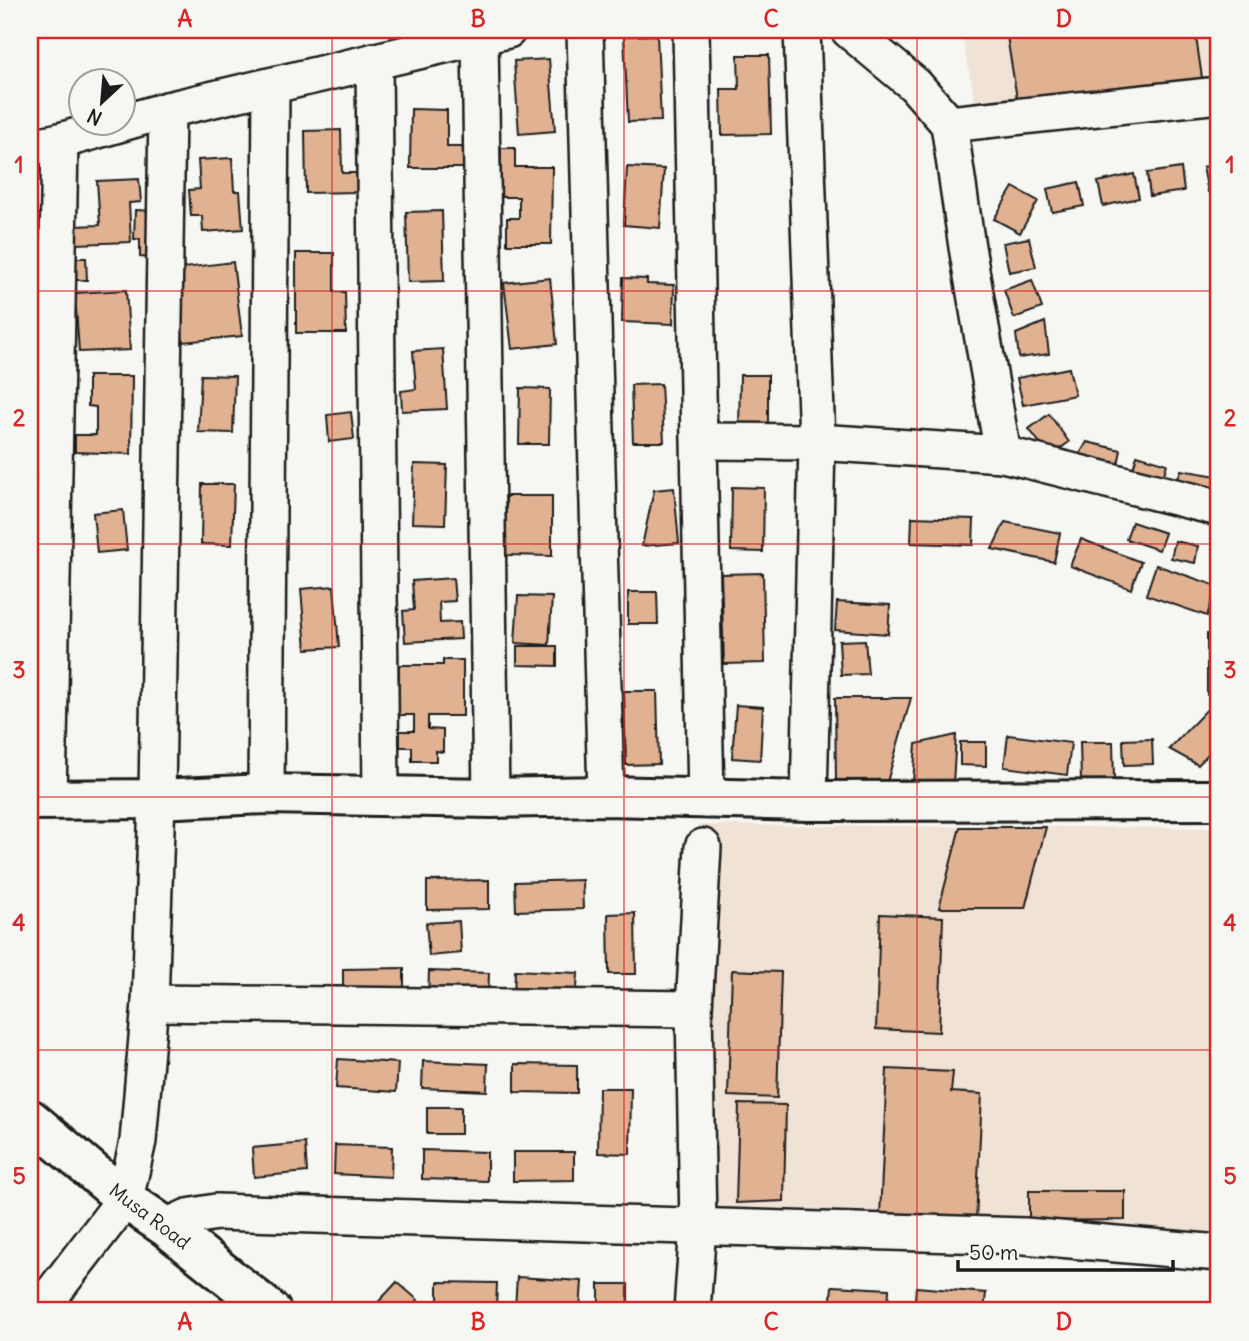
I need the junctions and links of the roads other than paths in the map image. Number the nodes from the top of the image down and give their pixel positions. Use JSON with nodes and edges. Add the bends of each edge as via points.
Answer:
{"nodes":[{"id":1,"x":585,"y":30,"type":"edge"},
{"id":2,"x":691,"y":30,"type":"edge"},
{"id":3,"x":802,"y":30,"type":"edge"},
{"id":4,"x":849,"y":30,"type":"edge"},
{"id":5,"x":494,"y":33,"type":"edge"},
{"id":6,"x":374,"y":61,"type":"junction"},
{"id":7,"x":271,"y":86,"type":"junction"},
{"id":8,"x":1219,"y":95,"type":"edge"},
{"id":9,"x":167,"y":110,"type":"junction"},
{"id":10,"x":949,"y":124,"type":"junction"},
{"id":11,"x":45,"y":144,"type":"edge"},
{"id":12,"x":700,"y":441,"type":"junction"},
{"id":13,"x":817,"y":442,"type":"junction"},
{"id":14,"x":1003,"y":454,"type":"junction"},
{"id":15,"x":1219,"y":508,"type":"edge"},
{"id":16,"x":266,"y":794,"type":"junction"},
{"id":17,"x":381,"y":796,"type":"junction"},
{"id":18,"x":606,"y":796,"type":"junction"},
{"id":19,"x":491,"y":798,"type":"junction"},
{"id":20,"x":157,"y":799,"type":"junction"},
{"id":21,"x":39,"y":800,"type":"edge"},
{"id":22,"x":706,"y":800,"type":"junction"},
{"id":23,"x":1219,"y":800,"type":"edge"},
{"id":24,"x":809,"y":802,"type":"junction"},
{"id":25,"x":703,"y":847,"type":"dead end"},
{"id":26,"x":150,"y":1003,"type":"junction"},
{"id":27,"x":694,"y":1009,"type":"junction"},
{"id":28,"x":30,"y":1119,"type":"edge"},
{"id":29,"x":125,"y":1199,"type":"junction"},
{"id":30,"x":166,"y":1227,"type":"junction"},
{"id":31,"x":698,"y":1235,"type":"junction"},
{"id":32,"x":1219,"y":1253,"type":"edge"},
{"id":33,"x":1219,"y":1261,"type":"edge"},
{"id":34,"x":40,"y":1311,"type":"edge"},
{"id":35,"x":271,"y":1311,"type":"edge"},
{"id":36,"x":692,"y":1311,"type":"edge"}],
"edges":[{"from":1,"to":18,"type":"street"},
{"from":2,"to":12,"type":"street"},
{"from":3,"to":13,"type":"street"},
{"from":4,"to":10,"type":"street","via":[[915,85]]},
{"from":5,"to":6,"type":"street"},
{"from":5,"to":19,"type":"street"},
{"from":6,"to":7,"type":"street"},
{"from":6,"to":17,"type":"street"},
{"from":7,"to":9,"type":"street"},
{"from":7,"to":16,"type":"street"},
{"from":8,"to":10,"type":"street"},
{"from":9,"to":11,"type":"street"},
{"from":9,"to":20,"type":"street"},
{"from":10,"to":14,"type":"street"},
{"from":11,"to":21,"type":"street"},
{"from":12,"to":13,"type":"street"},
{"from":12,"to":22,"type":"street"},
{"from":13,"to":14,"type":"street"},
{"from":13,"to":24,"type":"street"},
{"from":14,"to":15,"type":"street"},
{"from":16,"to":17,"type":"street"},
{"from":16,"to":20,"type":"street"},
{"from":17,"to":19,"type":"street"},
{"from":18,"to":19,"type":"street"},
{"from":18,"to":22,"type":"street"},
{"from":20,"to":21,"type":"street"},
{"from":20,"to":26,"type":"street"},
{"from":22,"to":24,"type":"street"},
{"from":23,"to":24,"type":"street"},
{"from":25,"to":27,"type":"street"},
{"from":26,"to":27,"type":"street"},
{"from":26,"to":29,"type":"street","via":[[138,1141]]},
{"from":27,"to":31,"type":"street"},
{"from":28,"to":29,"type":"street","name":"Musa Road"},
{"from":29,"to":30,"type":"street","name":"Musa Road"},
{"from":29,"to":34,"type":"street"},
{"from":30,"to":31,"type":"street","via":[[216,1212]]},
{"from":30,"to":35,"type":"street","name":"Musa Road"},
{"from":31,"to":32,"type":"street","via":[[1025,1236]]},
{"from":31,"to":33,"type":"street"},
{"from":31,"to":36,"type":"street"}]}
